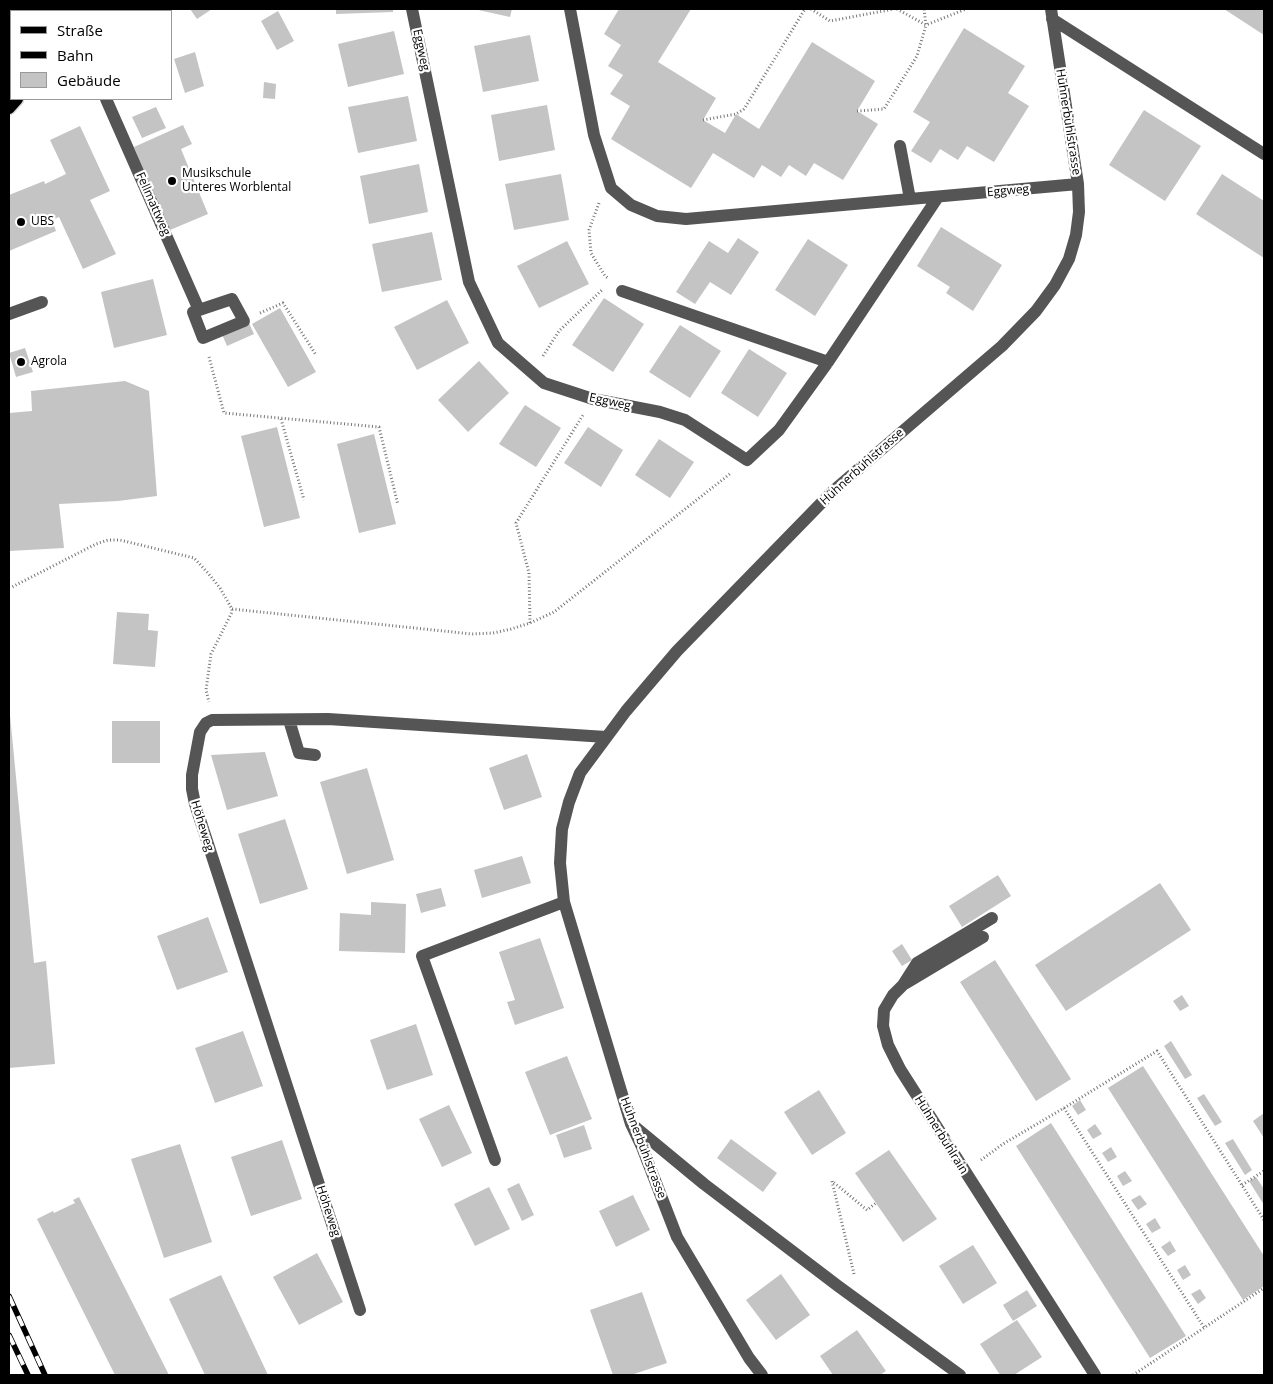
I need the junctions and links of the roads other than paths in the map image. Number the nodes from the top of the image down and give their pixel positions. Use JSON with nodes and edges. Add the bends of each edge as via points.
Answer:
{"nodes":[{"id":1,"x":412,"y":9,"type":"edge"},
{"id":2,"x":570,"y":9,"type":"edge"},
{"id":3,"x":1051,"y":14,"type":"edge"},
{"id":4,"x":106,"y":100,"type":"edge"},
{"id":5,"x":900,"y":146,"type":"dead end"},
{"id":6,"x":1264,"y":154,"type":"edge"},
{"id":7,"x":1078,"y":184,"type":"junction"},
{"id":8,"x":938,"y":197,"type":"junction"},
{"id":9,"x":910,"y":199,"type":"junction"},
{"id":10,"x":622,"y":291,"type":"road end"},
{"id":11,"x":42,"y":302,"type":"dead end"},
{"id":12,"x":199,"y":310,"type":"junction"},
{"id":13,"x":9,"y":314,"type":"edge"},
{"id":14,"x":828,"y":362,"type":"junction"},
{"id":15,"x":289,"y":720,"type":"junction"},
{"id":16,"x":606,"y":737,"type":"junction"},
{"id":17,"x":315,"y":755,"type":"dead end"},
{"id":18,"x":564,"y":902,"type":"junction"},
{"id":19,"x":992,"y":918,"type":"dead end"},
{"id":20,"x":983,"y":937,"type":"dead end"},
{"id":21,"x":903,"y":985,"type":"junction"},
{"id":22,"x":631,"y":1124,"type":"junction"},
{"id":23,"x":495,"y":1160,"type":"dead end"},
{"id":24,"x":360,"y":1310,"type":"dead end"},
{"id":25,"x":762,"y":1375,"type":"edge"},
{"id":26,"x":960,"y":1375,"type":"edge"},
{"id":27,"x":1095,"y":1375,"type":"edge"}],
"edges":[{"from":1,"to":14,"type":"street","name":"Eggweg","via":[[469,282],[498,343],[544,383],[593,399],[685,420],[747,460],[779,430]]},
{"from":2,"to":9,"type":"street","name":"Eggweg","via":[[594,135],[612,188],[631,205],[657,216],[686,220]]},
{"from":3,"to":6,"type":"street"},
{"from":3,"to":7,"type":"street","name":"Hühnerbühlstrasse"},
{"from":4,"to":12,"type":"street","name":"Fellmattweg"},
{"from":5,"to":9,"type":"street"},
{"from":7,"to":8,"type":"street","name":"Eggweg"},
{"from":7,"to":16,"type":"street","name":"Hühnerbühlstrasse","via":[[1079,212],[1069,259],[1036,311],[1002,346],[833,491],[677,651]]},
{"from":8,"to":9,"type":"street","name":"Eggweg"},
{"from":8,"to":14,"type":"street"},
{"from":10,"to":14,"type":"street"},
{"from":11,"to":13,"type":"street"},
{"from":12,"to":12,"type":"street","name":"Fellmattweg","via":[[232,299],[244,321],[204,338],[193,312]]},
{"from":15,"to":16,"type":"street","name":"Höheweg","via":[[328,719]]},
{"from":15,"to":17,"type":"street","via":[[299,753]]},
{"from":15,"to":24,"type":"street","name":"Höheweg","via":[[212,720],[206,723],[200,732],[192,789]]},
{"from":16,"to":18,"type":"street","name":"Hühnerbühlstrasse","via":[[580,773],[562,829],[560,863]]},
{"from":18,"to":22,"type":"street","name":"Hühnerbühlstrasse"},
{"from":18,"to":23,"type":"street","via":[[422,956]]},
{"from":19,"to":21,"type":"street","name":"Hühnerbühlrain","via":[[917,963]]},
{"from":20,"to":21,"type":"street"},
{"from":21,"to":27,"type":"street","name":"Hühnerbühlrain","via":[[892,995],[884,1010],[883,1026],[888,1045],[900,1069]]},
{"from":22,"to":25,"type":"street","name":"Hühnerbühlstrasse","via":[[677,1237]]},
{"from":22,"to":26,"type":"street","via":[[704,1184]]}]}
